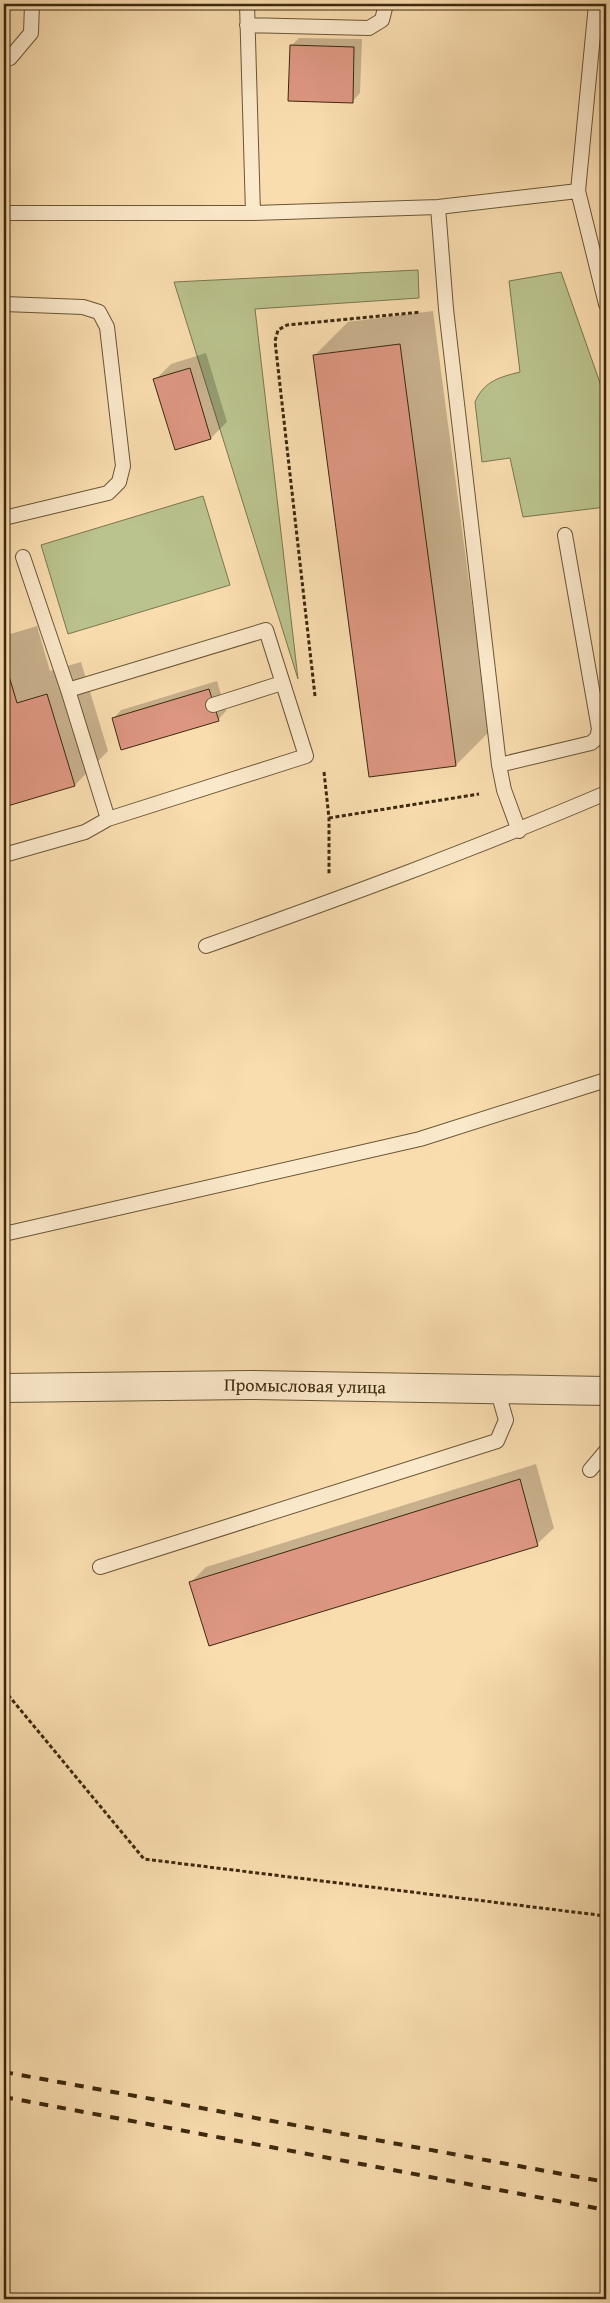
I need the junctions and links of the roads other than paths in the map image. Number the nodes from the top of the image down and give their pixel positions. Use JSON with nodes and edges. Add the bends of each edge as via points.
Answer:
{"nodes":[{"id":1,"x":32,"y":4,"type":"edge"},
{"id":2,"x":247,"y":4,"type":"edge"},
{"id":3,"x":386,"y":4,"type":"edge"},
{"id":4,"x":596,"y":4,"type":"edge"},
{"id":5,"x":248,"y":25,"type":"junction"},
{"id":6,"x":4,"y":60,"type":"edge"},
{"id":7,"x":578,"y":191,"type":"junction"},
{"id":8,"x":438,"y":207,"type":"junction"},
{"id":9,"x":254,"y":212,"type":"junction"},
{"id":10,"x":4,"y":213,"type":"edge"},
{"id":11,"x":4,"y":304,"type":"edge"},
{"id":12,"x":606,"y":304,"type":"edge"},
{"id":13,"x":4,"y":518,"type":"edge"},
{"id":14,"x":565,"y":534,"type":"dead end"},
{"id":15,"x":23,"y":557,"type":"dead end"},
{"id":16,"x":282,"y":683,"type":"junction"},
{"id":17,"x":68,"y":690,"type":"junction"},
{"id":18,"x":213,"y":705,"type":"dead end"},
{"id":19,"x":499,"y":765,"type":"junction"},
{"id":20,"x":606,"y":793,"type":"edge"},
{"id":21,"x":108,"y":819,"type":"junction"},
{"id":22,"x":519,"y":831,"type":"junction"},
{"id":23,"x":4,"y":855,"type":"edge"},
{"id":24,"x":206,"y":946,"type":"dead end"},
{"id":25,"x":606,"y":1080,"type":"edge"},
{"id":26,"x":4,"y":1234,"type":"edge"},
{"id":27,"x":4,"y":1388,"type":"edge"},
{"id":28,"x":497,"y":1389,"type":"junction"},
{"id":29,"x":606,"y":1391,"type":"edge"},
{"id":30,"x":606,"y":1451,"type":"edge"},
{"id":31,"x":590,"y":1470,"type":"dead end"},
{"id":32,"x":100,"y":1567,"type":"dead end"}],
"edges":[{"from":1,"to":6,"type":"lane","via":[[31,33],[10,58]]},
{"from":2,"to":5,"type":"lane"},
{"from":3,"to":5,"type":"lane","via":[[382,20],[369,28]]},
{"from":4,"to":7,"type":"lane"},
{"from":5,"to":9,"type":"lane"},
{"from":7,"to":8,"type":"lane"},
{"from":7,"to":12,"type":"lane"},
{"from":8,"to":9,"type":"lane"},
{"from":8,"to":19,"type":"lane","via":[[446,310]]},
{"from":9,"to":10,"type":"lane"},
{"from":11,"to":13,"type":"lane","via":[[83,307],[99,312],[107,327],[122,466],[120,482],[108,493]]},
{"from":14,"to":19,"type":"lane","via":[[599,729],[597,738],[591,743]]},
{"from":15,"to":17,"type":"lane"},
{"from":16,"to":17,"type":"lane","via":[[266,630]]},
{"from":16,"to":18,"type":"lane"},
{"from":16,"to":21,"type":"lane","via":[[306,756]]},
{"from":17,"to":21,"type":"lane"},
{"from":19,"to":22,"type":"lane"},
{"from":20,"to":22,"type":"lane"},
{"from":21,"to":23,"type":"lane","via":[[85,832]]},
{"from":22,"to":24,"type":"lane"},
{"from":25,"to":26,"type":"lane","via":[[420,1139]]},
{"from":27,"to":28,"type":"street","name":"Промысловая улица","via":[[249,1385]]},
{"from":28,"to":29,"type":"street","name":"Промысловая улица"},
{"from":28,"to":32,"type":"lane","via":[[506,1420],[496,1441]]},
{"from":30,"to":31,"type":"lane"}]}
